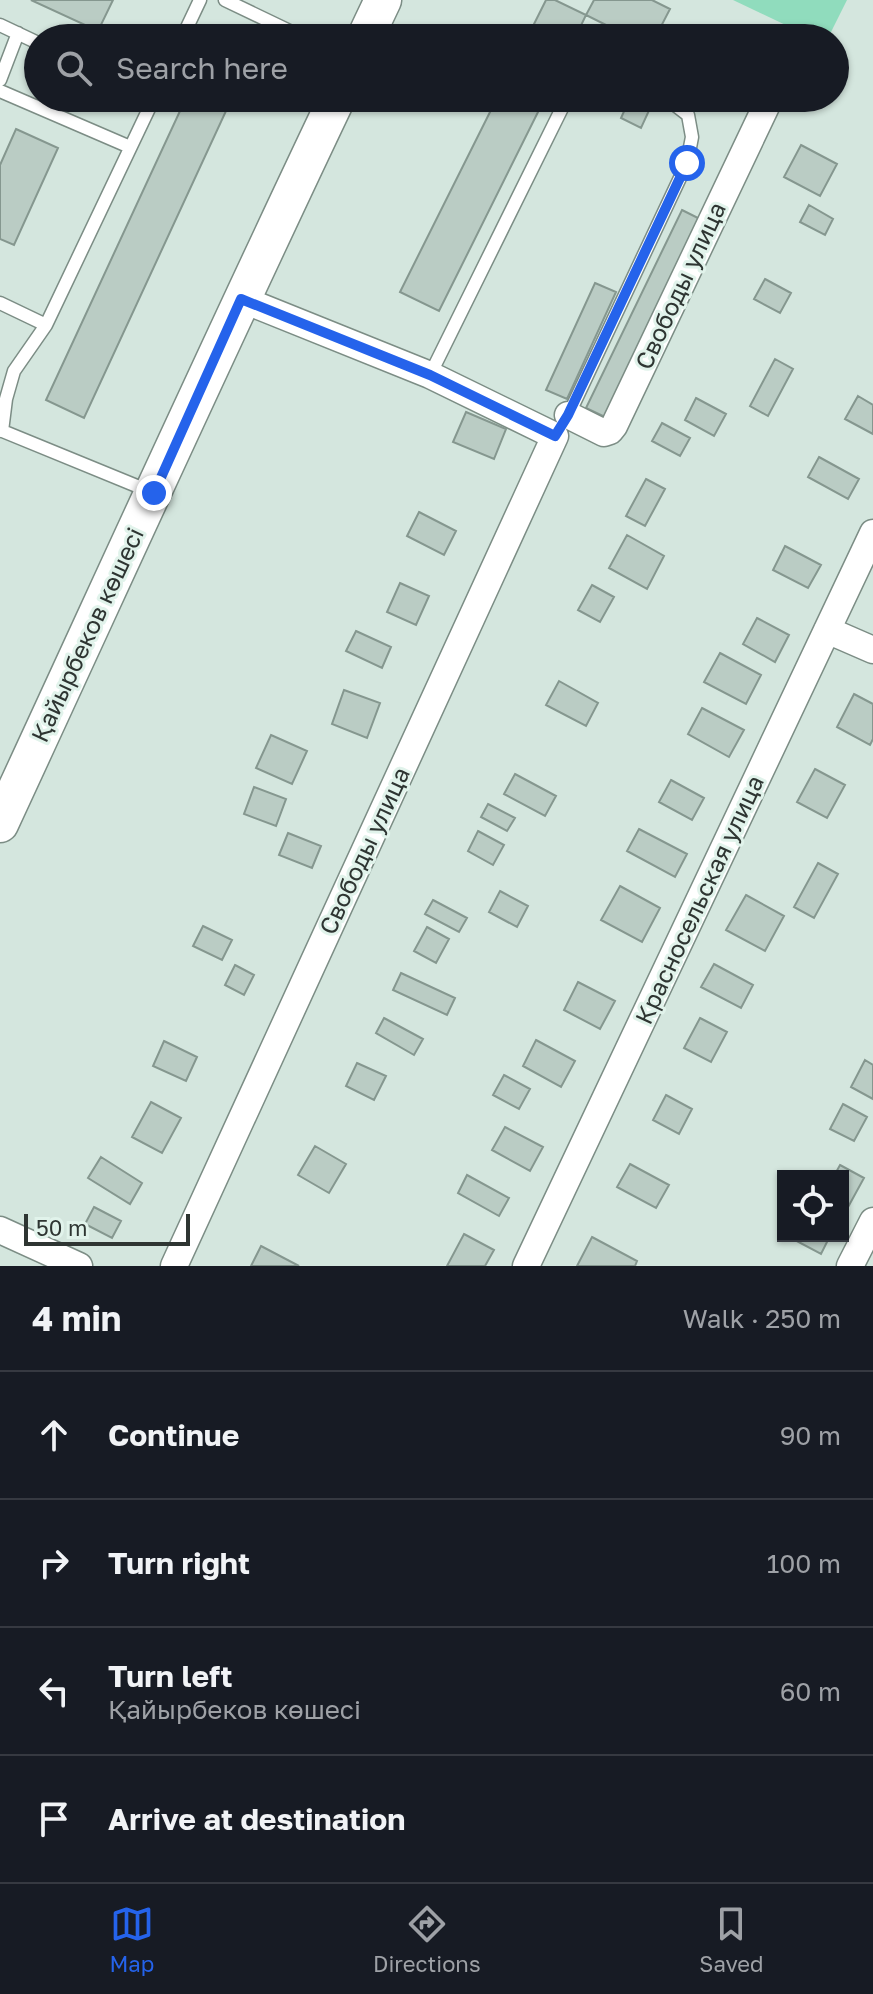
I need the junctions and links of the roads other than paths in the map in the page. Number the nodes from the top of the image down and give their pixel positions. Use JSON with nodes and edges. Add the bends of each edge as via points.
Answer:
{"nodes":[{"id":1,"x":200,"y":0,"type":"edge"},
{"id":2,"x":225,"y":0,"type":"edge"},
{"id":3,"x":383,"y":0,"type":"edge"},
{"id":4,"x":189,"y":24,"type":"edge"},
{"id":5,"x":275,"y":24,"type":"edge"},
{"id":6,"x":372,"y":24,"type":"edge"},
{"id":7,"x":0,"y":25,"type":"edge"},
{"id":8,"x":18,"y":33,"type":"junction"},
{"id":9,"x":24,"y":36,"type":"edge"},
{"id":10,"x":0,"y":80,"type":"edge"},
{"id":11,"x":0,"y":91,"type":"edge"},
{"id":12,"x":24,"y":101,"type":"edge"},
{"id":13,"x":49,"y":112,"type":"edge"},
{"id":14,"x":147,"y":112,"type":"edge"},
{"id":15,"x":330,"y":112,"type":"edge"},
{"id":16,"x":560,"y":112,"type":"edge"},
{"id":17,"x":684,"y":112,"type":"edge"},
{"id":18,"x":763,"y":112,"type":"edge"},
{"id":19,"x":130,"y":147,"type":"junction"},
{"id":20,"x":241,"y":299,"type":"junction"},
{"id":21,"x":0,"y":303,"type":"edge"},
{"id":22,"x":46,"y":325,"type":"junction"},
{"id":23,"x":430,"y":375,"type":"junction"},
{"id":24,"x":562,"y":426,"type":"junction"},
{"id":25,"x":1,"y":430,"type":"edge"},
{"id":26,"x":154,"y":493,"type":"junction"},
{"id":27,"x":873,"y":533,"type":"edge"},
{"id":28,"x":827,"y":630,"type":"junction"},
{"id":29,"x":873,"y":650,"type":"edge"},
{"id":30,"x":0,"y":824,"type":"edge"},
{"id":31,"x":873,"y":1221,"type":"edge"},
{"id":32,"x":0,"y":1230,"type":"edge"},
{"id":33,"x":79,"y":1266,"type":"edge"},
{"id":34,"x":174,"y":1266,"type":"edge"},
{"id":35,"x":526,"y":1266,"type":"edge"},
{"id":36,"x":850,"y":1266,"type":"edge"}],
"edges":[{"from":1,"to":4,"type":"lane"},
{"from":2,"to":5,"type":"lane"},
{"from":3,"to":6,"type":"main road"},
{"from":7,"to":8,"type":"lane"},
{"from":8,"to":9,"type":"lane"},
{"from":8,"to":10,"type":"lane"},
{"from":11,"to":12,"type":"lane"},
{"from":13,"to":19,"type":"lane"},
{"from":14,"to":19,"type":"lane"},
{"from":15,"to":20,"type":"main road","name":"Қайырбеков көшесі"},
{"from":16,"to":23,"type":"lane"},
{"from":17,"to":24,"type":"lane","via":[[692,137],[687,163]]},
{"from":18,"to":24,"type":"street","name":"Свободы улица","via":[[614,426],[604,433]]},
{"from":19,"to":22,"type":"lane"},
{"from":20,"to":23,"type":"street"},
{"from":20,"to":26,"type":"main road","name":"Қайырбеков көшесі"},
{"from":21,"to":22,"type":"lane"},
{"from":22,"to":25,"type":"lane","via":[[14,371]]},
{"from":23,"to":24,"type":"street"},
{"from":24,"to":34,"type":"street","name":"Свободы улица"},
{"from":25,"to":26,"type":"lane"},
{"from":26,"to":30,"type":"main road","name":"Қайырбеков көшесі"},
{"from":27,"to":28,"type":"street","name":"Красносельская улица"},
{"from":28,"to":29,"type":"street"},
{"from":28,"to":35,"type":"street","name":"Красносельская улица"},
{"from":31,"to":36,"type":"street"},
{"from":32,"to":33,"type":"street"}]}
